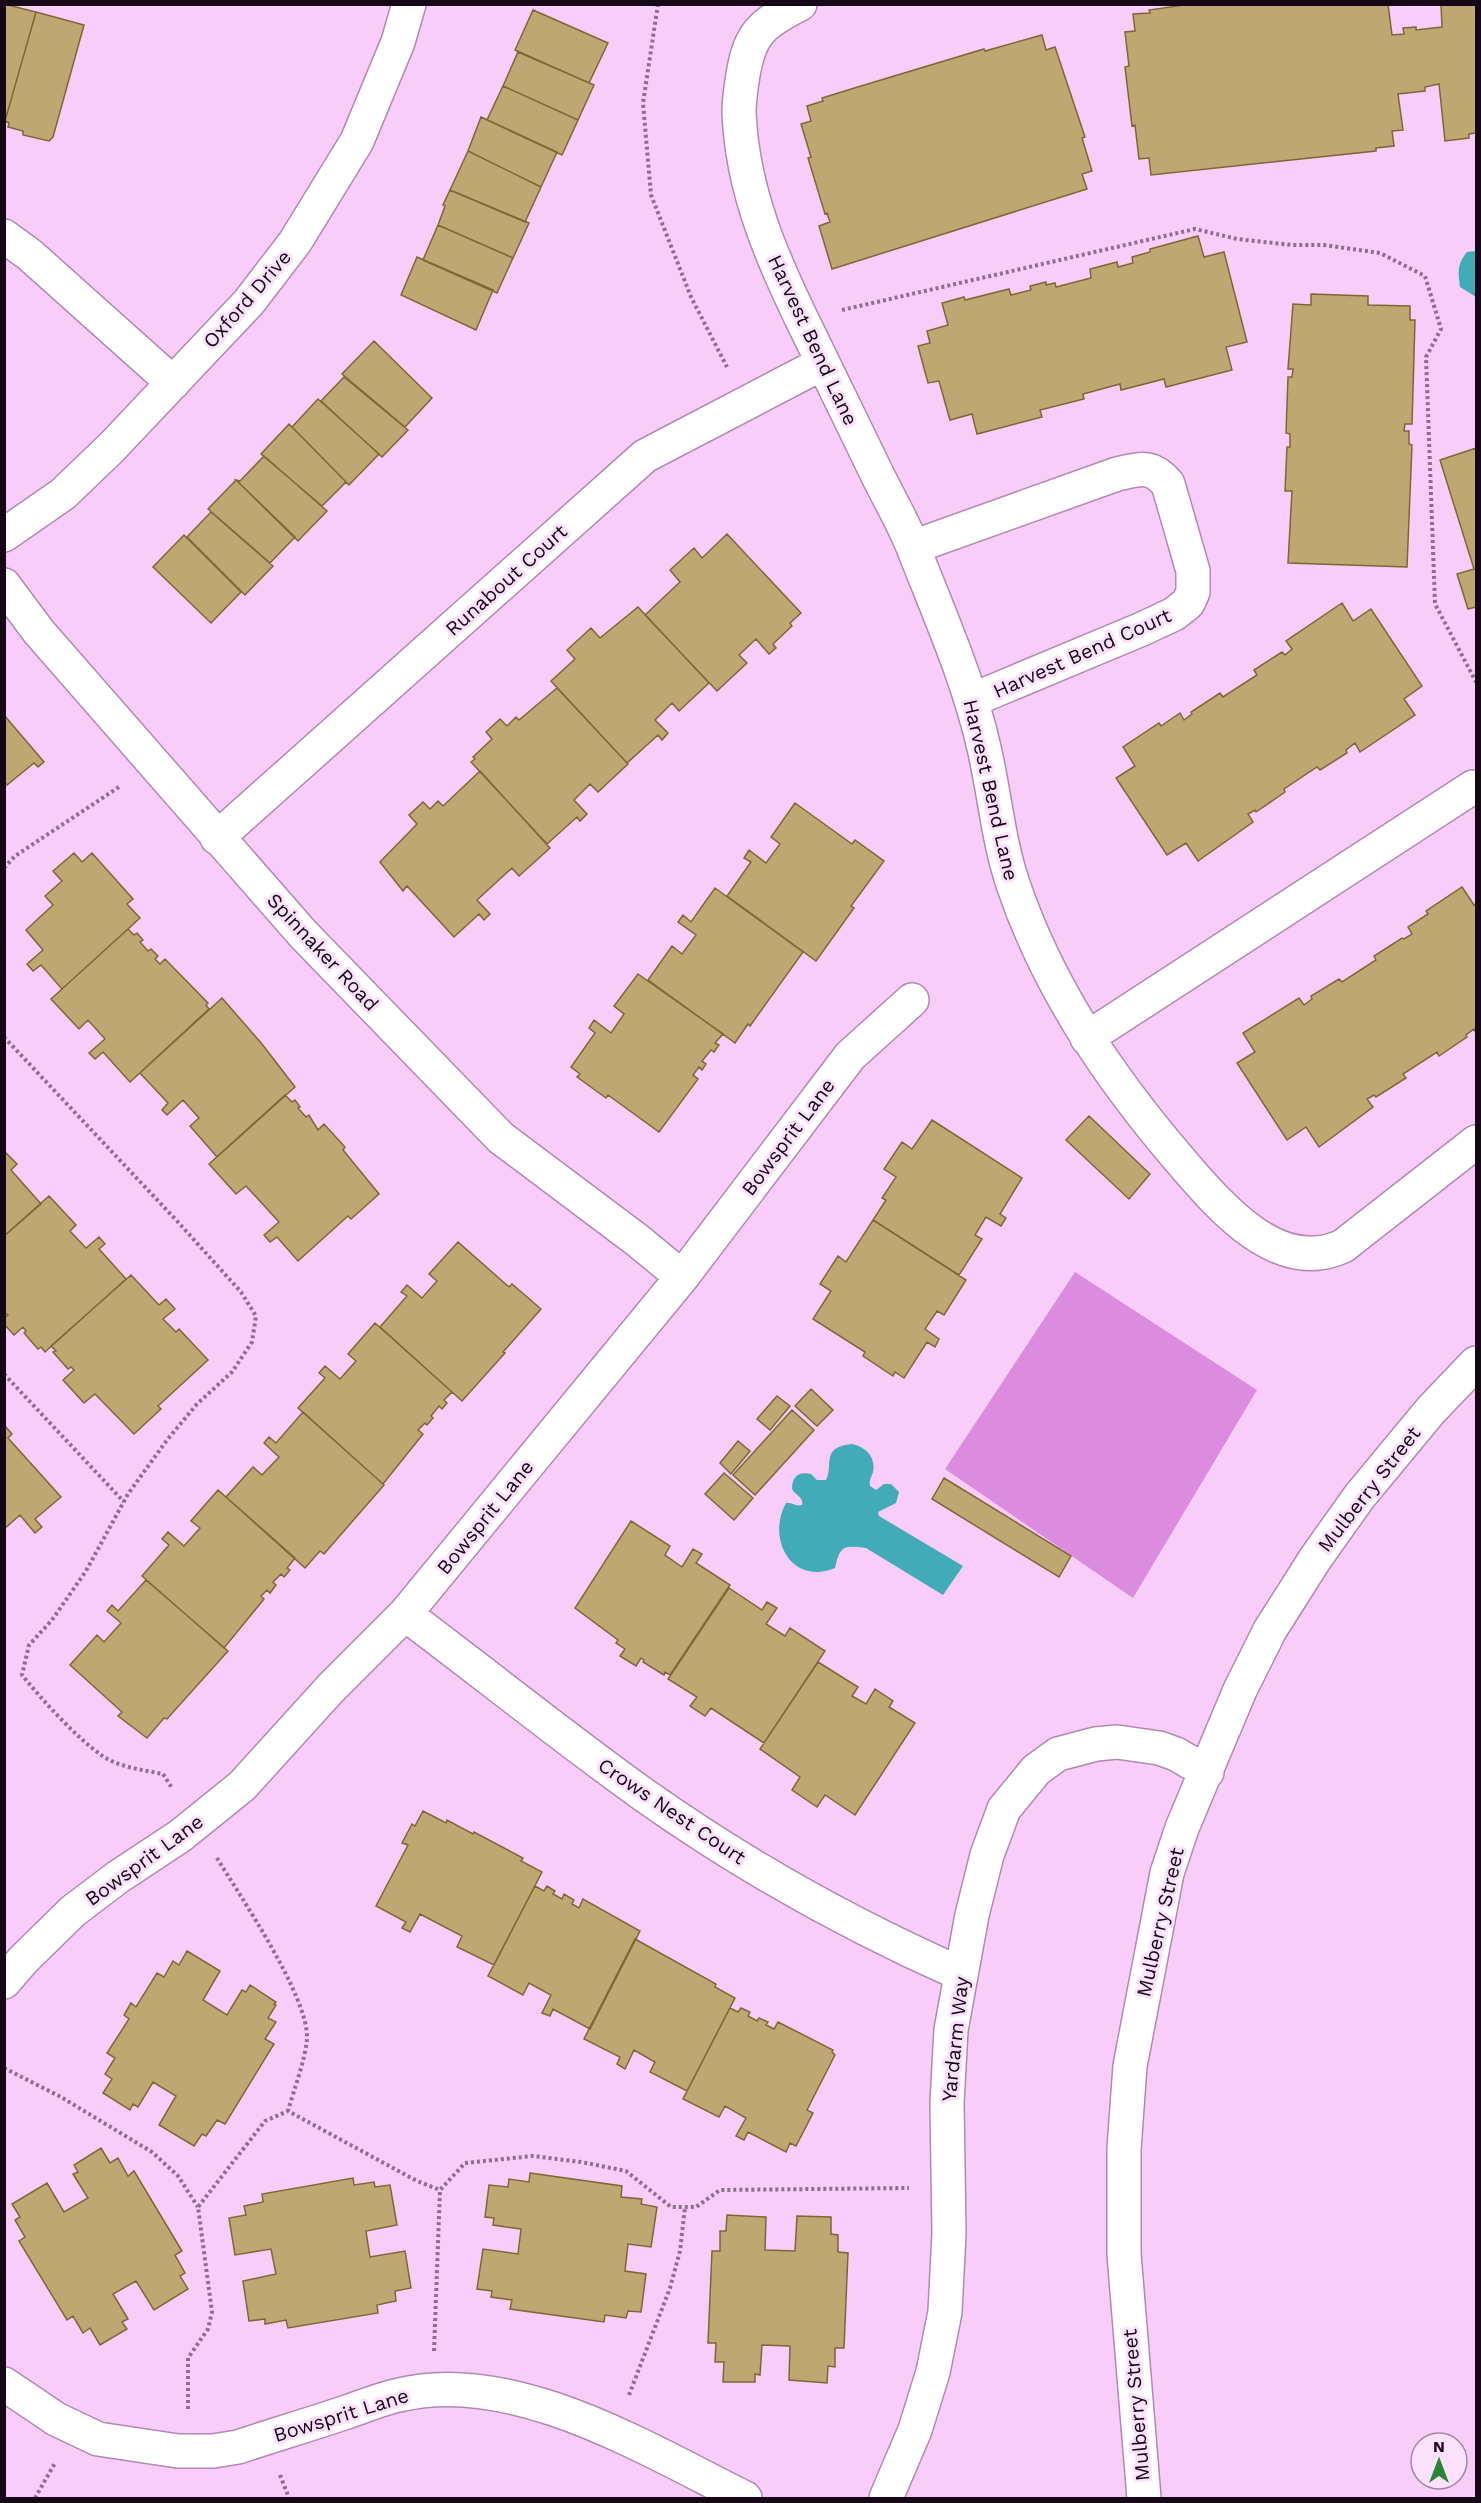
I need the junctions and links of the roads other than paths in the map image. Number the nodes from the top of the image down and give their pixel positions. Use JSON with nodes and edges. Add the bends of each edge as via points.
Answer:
{"nodes":[{"id":1,"x":409,"y":4,"type":"edge"},
{"id":2,"x":800,"y":4,"type":"edge"},
{"id":3,"x":4,"y":237,"type":"edge"},
{"id":4,"x":823,"y":363,"type":"junction"},
{"id":5,"x":173,"y":383,"type":"junction"},
{"id":6,"x":4,"y":535,"type":"edge"},
{"id":7,"x":913,"y":547,"type":"junction"},
{"id":8,"x":4,"y":585,"type":"edge"},
{"id":9,"x":972,"y":700,"type":"junction"},
{"id":10,"x":1473,"y":787,"type":"dead end"},
{"id":11,"x":217,"y":838,"type":"junction"},
{"id":12,"x":912,"y":1000,"type":"dead end"},
{"id":13,"x":1087,"y":1038,"type":"junction"},
{"id":14,"x":1476,"y":1142,"type":"edge"},
{"id":15,"x":682,"y":1277,"type":"junction"},
{"id":16,"x":1476,"y":1363,"type":"edge"},
{"id":17,"x":405,"y":1614,"type":"junction"},
{"id":18,"x":1207,"y":1772,"type":"junction"},
{"id":19,"x":961,"y":1974,"type":"junction"},
{"id":20,"x":4,"y":1982,"type":"edge"},
{"id":21,"x":4,"y":2384,"type":"edge"},
{"id":22,"x":745,"y":2499,"type":"edge"},
{"id":23,"x":885,"y":2499,"type":"edge"},
{"id":24,"x":1144,"y":2499,"type":"edge"}],
"edges":[{"from":1,"to":5,"type":"street","name":"Oxford Drive","via":[[398,42],[357,141],[318,209],[249,302]]},
{"from":2,"to":4,"type":"street","name":"Harvest Bend Lane","via":[[757,32],[747,51],[739,111],[756,212],[775,265]]},
{"from":3,"to":5,"type":"street","via":[[30,255]]},
{"from":4,"to":7,"type":"street","name":"Harvest Bend Lane"},
{"from":4,"to":11,"type":"street","name":"Runabout Court","via":[[645,456]]},
{"from":5,"to":6,"type":"street","name":"Oxford Drive","via":[[63,494]]},
{"from":7,"to":9,"type":"street","name":"Harvest Bend Lane"},
{"from":7,"to":9,"type":"street","name":"Harvest Bend Court","via":[[1117,474],[1148,469],[1168,484],[1193,571],[1193,592],[1188,603],[1143,629]]},
{"from":8,"to":11,"type":"street","name":"Spinnaker Road","via":[[39,632]]},
{"from":9,"to":13,"type":"street","name":"Harvest Bend Lane","via":[[1002,849],[1014,888],[1046,966]]},
{"from":10,"to":13,"type":"street"},
{"from":11,"to":15,"type":"street","name":"Spinnaker Road","via":[[303,934],[501,1138]]},
{"from":12,"to":15,"type":"street","name":"Bowsprit Lane","via":[[850,1056]]},
{"from":13,"to":14,"type":"street","name":"Harvest Bend Lane","via":[[1133,1104],[1215,1200],[1260,1238],[1290,1251],[1310,1255],[1343,1246]]},
{"from":15,"to":17,"type":"street","name":"Bowsprit Lane"},
{"from":16,"to":18,"type":"street","name":"Mulberry Street","via":[[1366,1488],[1315,1559],[1270,1630],[1240,1690]]},
{"from":17,"to":19,"type":"street","name":"Crows Nest Court","via":[[644,1795],[710,1839],[800,1893]]},
{"from":17,"to":20,"type":"street","name":"Bowsprit Lane","via":[[242,1786],[196,1824],[73,1911]]},
{"from":18,"to":19,"type":"street","name":"Yardarm Way","via":[[1159,1748],[1117,1742],[1058,1754],[1036,1770],[1004,1809],[987,1855]]},
{"from":18,"to":24,"type":"street","name":"Mulberry Street","via":[[1167,1873],[1130,2066],[1124,2149],[1124,2254]]},
{"from":19,"to":23,"type":"street","name":"Yardarm Way","via":[[948,2066],[949,2233],[945,2312],[933,2372],[915,2430]]},
{"from":21,"to":22,"type":"street","name":"Bowsprit Lane","via":[[56,2419],[98,2439],[188,2451],[238,2447],[399,2395],[435,2390],[490,2392],[531,2402],[614,2434]]}]}
